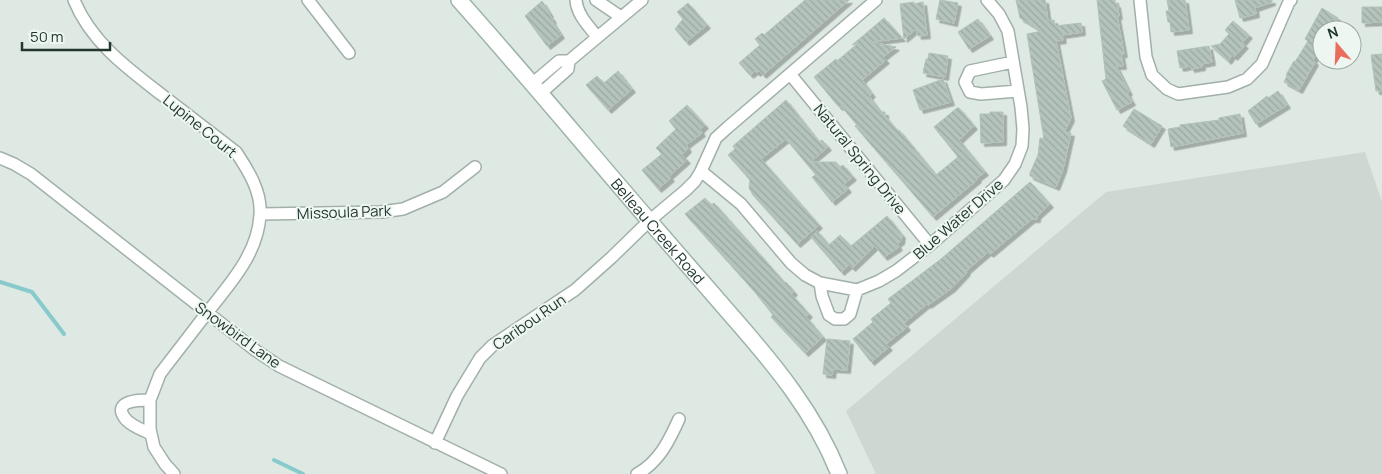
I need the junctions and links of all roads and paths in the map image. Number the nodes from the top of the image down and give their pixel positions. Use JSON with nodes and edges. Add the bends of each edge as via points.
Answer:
{"nodes":[{"id":1,"x":74,"y":0,"type":"edge"},
{"id":2,"x":308,"y":0,"type":"edge"},
{"id":3,"x":459,"y":0,"type":"edge"},
{"id":4,"x":576,"y":0,"type":"edge"},
{"id":5,"x":596,"y":0,"type":"edge"},
{"id":6,"x":642,"y":0,"type":"edge"},
{"id":7,"x":876,"y":0,"type":"edge"},
{"id":8,"x":987,"y":0,"type":"edge"},
{"id":9,"x":1140,"y":0,"type":"edge"},
{"id":10,"x":1290,"y":1,"type":"edge"},
{"id":11,"x":621,"y":17,"type":"junction"},
{"id":12,"x":598,"y":37,"type":"junction"},
{"id":13,"x":349,"y":54,"type":"dead end"},
{"id":14,"x":1013,"y":62,"type":"junction"},
{"id":15,"x":790,"y":74,"type":"junction"},
{"id":16,"x":537,"y":88,"type":"junction"},
{"id":17,"x":1018,"y":91,"type":"junction"},
{"id":18,"x":0,"y":158,"type":"edge"},
{"id":19,"x":475,"y":167,"type":"dead end"},
{"id":20,"x":701,"y":170,"type":"junction"},
{"id":21,"x":261,"y":214,"type":"junction"},
{"id":22,"x":649,"y":220,"type":"junction"},
{"id":23,"x":930,"y":244,"type":"junction"},
{"id":24,"x":820,"y":283,"type":"junction"},
{"id":25,"x":856,"y":290,"type":"junction"},
{"id":26,"x":207,"y":313,"type":"junction"},
{"id":27,"x":150,"y":400,"type":"junction"},
{"id":28,"x":679,"y":419,"type":"dead end"},
{"id":29,"x":151,"y":434,"type":"junction"},
{"id":30,"x":435,"y":443,"type":"junction"},
{"id":31,"x":174,"y":474,"type":"edge"},
{"id":32,"x":501,"y":474,"type":"edge"},
{"id":33,"x":637,"y":474,"type":"edge"},
{"id":34,"x":839,"y":474,"type":"edge"}],
"edges":[{"from":1,"to":21,"type":"street","name":"Lupine Court","via":[[79,13],[122,64],[236,152],[256,189]]},
{"from":2,"to":13,"type":"street"},
{"from":3,"to":16,"type":"main road","name":"Belleau Creek Road"},
{"from":4,"to":12,"type":"street","via":[[582,16]]},
{"from":5,"to":11,"type":"street"},
{"from":6,"to":11,"type":"street"},
{"from":7,"to":15,"type":"street"},
{"from":8,"to":14,"type":"street","name":"Blue Water Drive","via":[[1008,31]]},
{"from":9,"to":10,"type":"street","via":[[1146,57],[1152,75],[1178,94],[1228,87],[1248,79],[1262,64]]},
{"from":11,"to":12,"type":"street"},
{"from":12,"to":16,"type":"street","via":[[569,61],[559,61]]},
{"from":14,"to":17,"type":"street","name":"Blue Water Drive"},
{"from":14,"to":17,"type":"street","via":[[970,71],[965,82],[970,92],[981,94]]},
{"from":15,"to":20,"type":"street","via":[[716,138]]},
{"from":15,"to":23,"type":"street","name":"Natural Spring Drive"},
{"from":16,"to":22,"type":"main road","name":"Belleau Creek Road"},
{"from":17,"to":23,"type":"street","name":"Blue Water Drive","via":[[1024,129],[1015,164],[1004,180]]},
{"from":18,"to":26,"type":"street","name":"Snowbird Lane","via":[[31,174]]},
{"from":19,"to":21,"type":"street","name":"Missoula Park","via":[[443,192],[403,209]]},
{"from":20,"to":22,"type":"street","via":[[695,181]]},
{"from":20,"to":24,"type":"street","via":[[741,204],[791,263]]},
{"from":21,"to":26,"type":"street","name":"Lupine Court","via":[[249,256]]},
{"from":22,"to":30,"type":"street","name":"Caribou Run","via":[[575,290],[493,345],[480,358],[457,396]]},
{"from":22,"to":34,"type":"main road","name":"Belleau Creek Road","via":[[792,388],[821,435]]},
{"from":23,"to":25,"type":"street","name":"Blue Water Drive","via":[[896,271]]},
{"from":24,"to":25,"type":"street"},
{"from":24,"to":25,"type":"street","via":[[829,315],[835,319],[844,319],[850,314]]},
{"from":26,"to":27,"type":"street","name":"Lupine Court","via":[[160,374]]},
{"from":26,"to":30,"type":"street","name":"Snowbird Lane","via":[[279,366]]},
{"from":27,"to":29,"type":"street","name":"Lupine Court"},
{"from":27,"to":29,"type":"street","via":[[136,399],[122,409],[123,417]]},
{"from":28,"to":33,"type":"street","via":[[665,448]]},
{"from":29,"to":31,"type":"street","name":"Lupine Court","via":[[154,447]]},
{"from":30,"to":32,"type":"street","name":"Snowbird Lane"}]}
